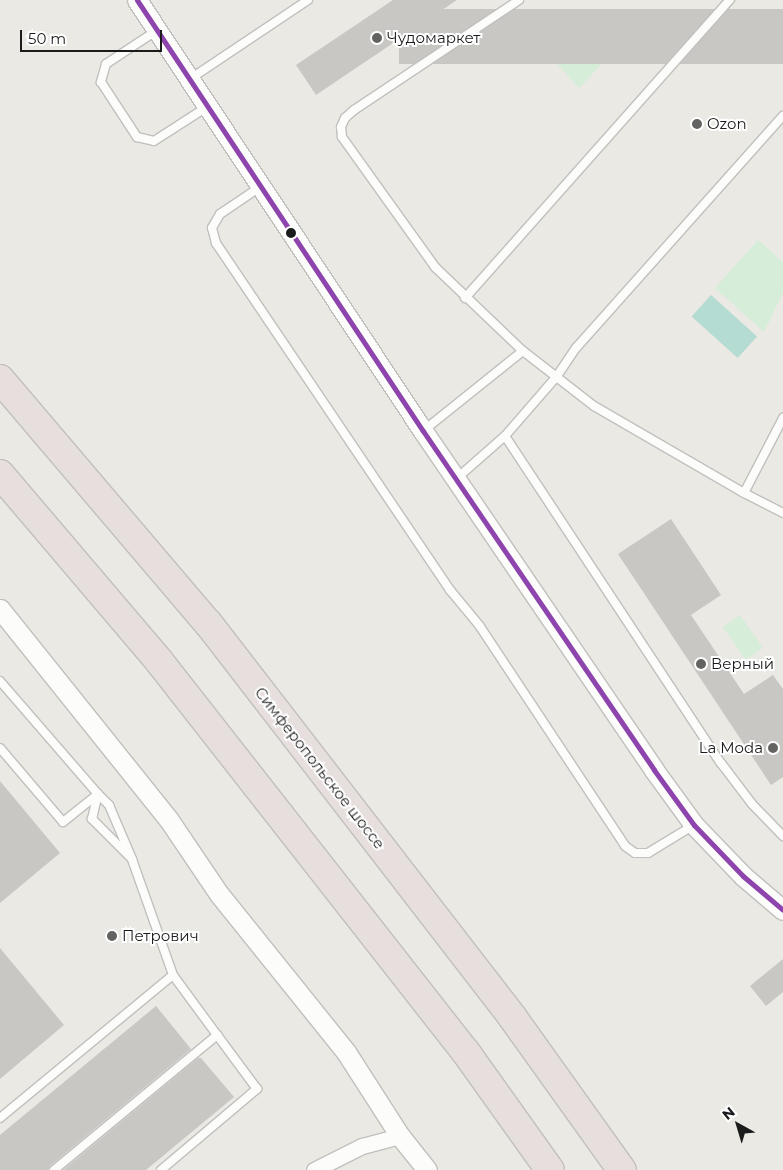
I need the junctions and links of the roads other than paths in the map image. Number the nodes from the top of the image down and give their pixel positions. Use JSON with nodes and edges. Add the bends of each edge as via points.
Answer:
{"nodes":[{"id":1,"x":136,"y":0,"type":"edge"},
{"id":2,"x":308,"y":0,"type":"edge"},
{"id":3,"x":519,"y":0,"type":"edge"},
{"id":4,"x":730,"y":0,"type":"edge"},
{"id":5,"x":157,"y":30,"type":"junction"},
{"id":6,"x":190,"y":79,"type":"junction"},
{"id":7,"x":208,"y":106,"type":"junction"},
{"id":8,"x":783,"y":116,"type":"edge"},
{"id":9,"x":261,"y":186,"type":"junction"},
{"id":10,"x":465,"y":298,"type":"junction"},
{"id":11,"x":523,"y":351,"type":"junction"},
{"id":12,"x":557,"y":376,"type":"junction"},
{"id":13,"x":0,"y":379,"type":"edge"},
{"id":14,"x":783,"y":418,"type":"edge"},
{"id":15,"x":423,"y":431,"type":"junction"},
{"id":16,"x":505,"y":436,"type":"junction"},
{"id":17,"x":0,"y":474,"type":"edge"},
{"id":18,"x":456,"y":479,"type":"junction"},
{"id":19,"x":744,"y":493,"type":"junction"},
{"id":20,"x":783,"y":513,"type":"edge"},
{"id":21,"x":0,"y":609,"type":"edge"},
{"id":22,"x":0,"y":681,"type":"edge"},
{"id":23,"x":0,"y":748,"type":"edge"},
{"id":24,"x":98,"y":794,"type":"junction"},
{"id":25,"x":694,"y":825,"type":"junction"},
{"id":26,"x":783,"y":836,"type":"edge"},
{"id":27,"x":132,"y":859,"type":"junction"},
{"id":28,"x":783,"y":910,"type":"edge"},
{"id":29,"x":173,"y":975,"type":"junction"},
{"id":30,"x":217,"y":1035,"type":"junction"},
{"id":31,"x":0,"y":1118,"type":"edge"},
{"id":32,"x":400,"y":1136,"type":"junction"},
{"id":33,"x":54,"y":1170,"type":"edge"},
{"id":34,"x":161,"y":1170,"type":"edge"},
{"id":35,"x":314,"y":1170,"type":"edge"},
{"id":36,"x":428,"y":1170,"type":"edge"},
{"id":37,"x":550,"y":1170,"type":"edge"},
{"id":38,"x":622,"y":1170,"type":"edge"}],
"edges":[{"from":1,"to":5,"type":"street"},
{"from":2,"to":6,"type":"lane"},
{"from":3,"to":10,"type":"lane","via":[[354,110],[341,127],[342,137],[435,267]]},
{"from":4,"to":10,"type":"lane"},
{"from":5,"to":6,"type":"street"},
{"from":5,"to":7,"type":"lane","via":[[106,64],[102,82],[136,137],[154,141]]},
{"from":6,"to":7,"type":"street"},
{"from":7,"to":9,"type":"street"},
{"from":8,"to":12,"type":"lane","via":[[576,348]]},
{"from":9,"to":15,"type":"street"},
{"from":9,"to":25,"type":"lane","via":[[220,214],[212,228],[216,243],[444,582],[479,625],[625,846],[635,853],[648,853]]},
{"from":10,"to":11,"type":"lane"},
{"from":11,"to":12,"type":"lane"},
{"from":11,"to":15,"type":"lane"},
{"from":12,"to":16,"type":"lane"},
{"from":12,"to":19,"type":"lane","via":[[594,406]]},
{"from":13,"to":38,"type":"highway","name":"Симферопольское шоссе","via":[[208,624],[513,1018]]},
{"from":14,"to":19,"type":"lane"},
{"from":15,"to":18,"type":"street"},
{"from":16,"to":18,"type":"lane"},
{"from":16,"to":26,"type":"lane","via":[[721,763],[752,804]]},
{"from":17,"to":37,"type":"highway","via":[[158,661],[465,1051]]},
{"from":18,"to":25,"type":"street"},
{"from":19,"to":20,"type":"lane"},
{"from":21,"to":32,"type":"street","via":[[170,820],[219,894],[346,1052]]},
{"from":22,"to":24,"type":"lane"},
{"from":23,"to":24,"type":"lane","via":[[63,822]]},
{"from":24,"to":27,"type":"lane","via":[[110,805]]},
{"from":24,"to":27,"type":"lane","via":[[92,819]]},
{"from":25,"to":28,"type":"street","via":[[743,876]]},
{"from":27,"to":29,"type":"lane"},
{"from":29,"to":30,"type":"lane"},
{"from":29,"to":31,"type":"lane"},
{"from":30,"to":33,"type":"lane"},
{"from":30,"to":34,"type":"lane","via":[[257,1089]]},
{"from":32,"to":35,"type":"street","via":[[362,1146]]},
{"from":32,"to":36,"type":"street"}]}
